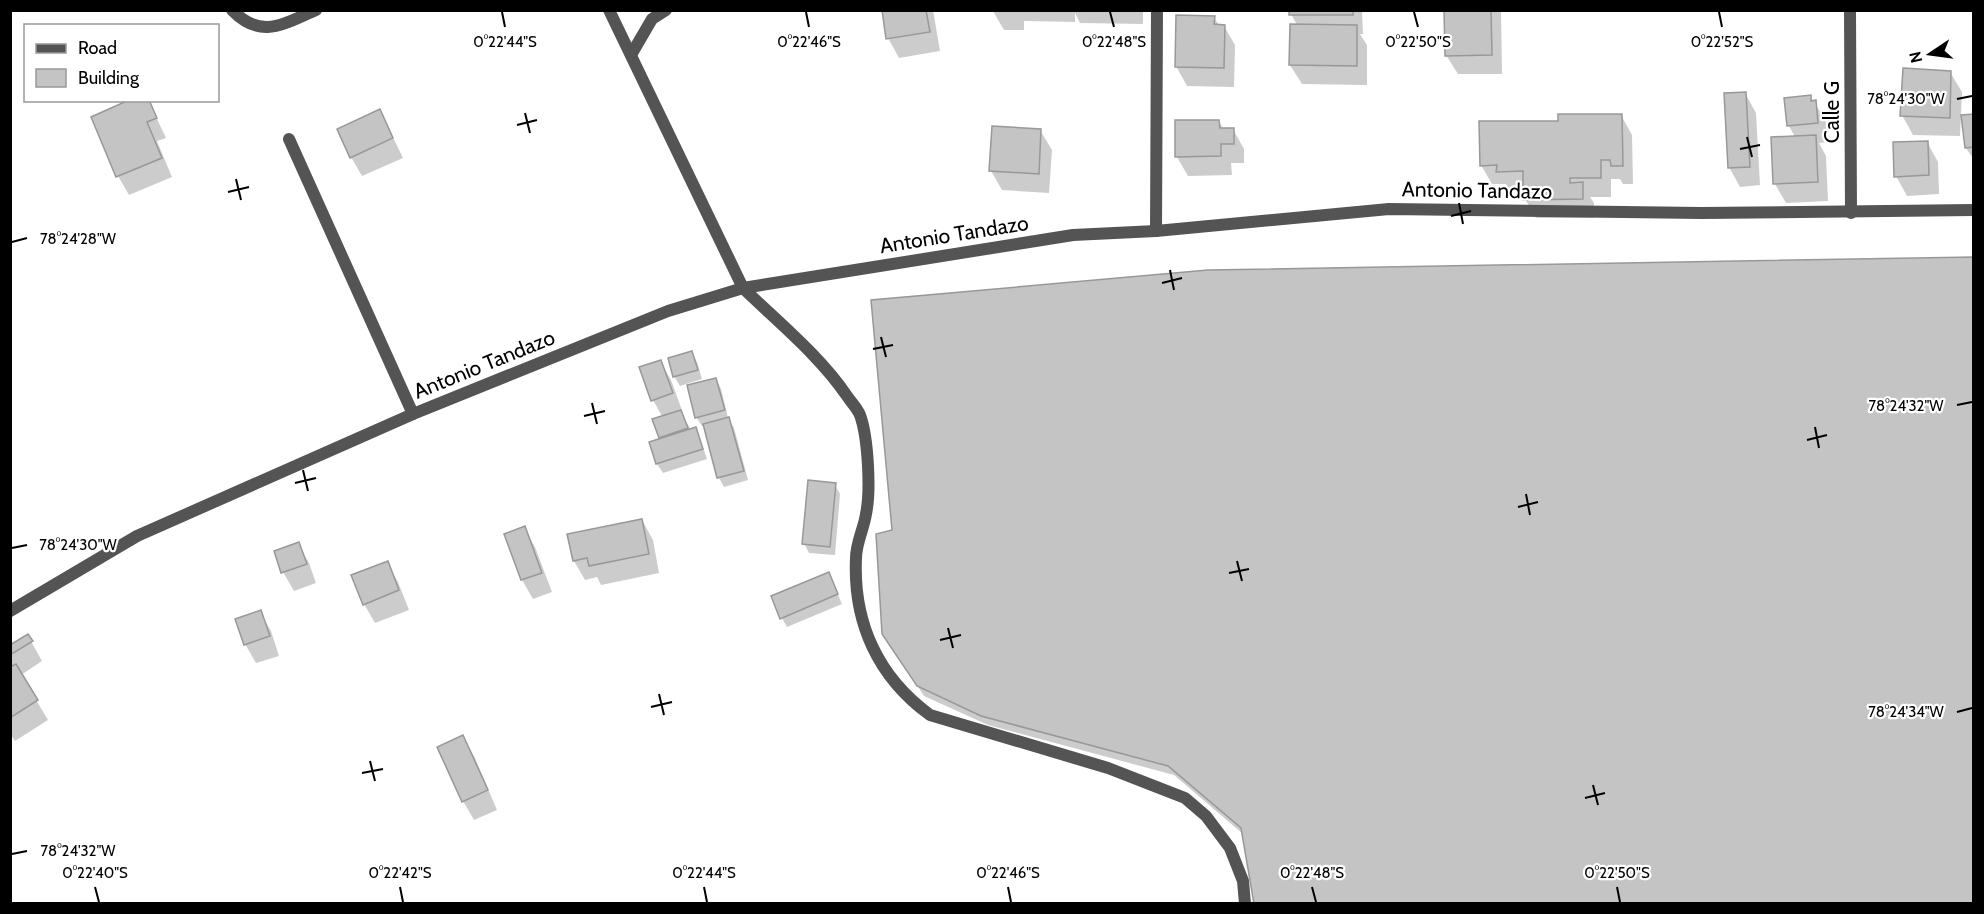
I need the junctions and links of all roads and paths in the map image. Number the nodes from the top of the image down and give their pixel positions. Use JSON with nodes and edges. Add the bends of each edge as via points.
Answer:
{"nodes":[{"id":1,"x":232,"y":10,"type":"edge"},
{"id":2,"x":316,"y":10,"type":"edge"},
{"id":3,"x":609,"y":10,"type":"edge"},
{"id":4,"x":666,"y":10,"type":"edge"},
{"id":5,"x":1157,"y":10,"type":"edge"},
{"id":6,"x":1850,"y":10,"type":"edge"},
{"id":7,"x":631,"y":55,"type":"junction"},
{"id":8,"x":289,"y":140,"type":"dead end"},
{"id":9,"x":1974,"y":210,"type":"edge"},
{"id":10,"x":1851,"y":213,"type":"junction"},
{"id":11,"x":1156,"y":231,"type":"junction"},
{"id":12,"x":743,"y":288,"type":"junction"},
{"id":13,"x":413,"y":414,"type":"junction"},
{"id":14,"x":10,"y":611,"type":"edge"},
{"id":15,"x":1245,"y":903,"type":"edge"}],
"edges":[{"from":1,"to":2,"type":"street","via":[[254,27],[268,28]]},
{"from":3,"to":7,"type":"street"},
{"from":4,"to":7,"type":"street","via":[[652,19]]},
{"from":5,"to":11,"type":"street"},
{"from":6,"to":10,"type":"street","name":"Calle G"},
{"from":7,"to":12,"type":"street"},
{"from":8,"to":13,"type":"street"},
{"from":9,"to":10,"type":"street","name":"Antonio Tandazo"},
{"from":10,"to":11,"type":"street","name":"Antonio Tandazo","via":[[1389,208]]},
{"from":11,"to":12,"type":"street","name":"Antonio Tandazo","via":[[1074,235]]},
{"from":12,"to":13,"type":"street","name":"Antonio Tandazo","via":[[668,310]]},
{"from":12,"to":15,"type":"street","via":[[835,377],[860,414],[868,460],[867,512],[856,556],[859,605],[872,648],[890,678],[910,701],[930,715],[1108,768],[1185,798],[1206,816],[1230,848],[1244,881]]},
{"from":13,"to":14,"type":"street","name":"Antonio Tandazo","via":[[137,536]]}]}
